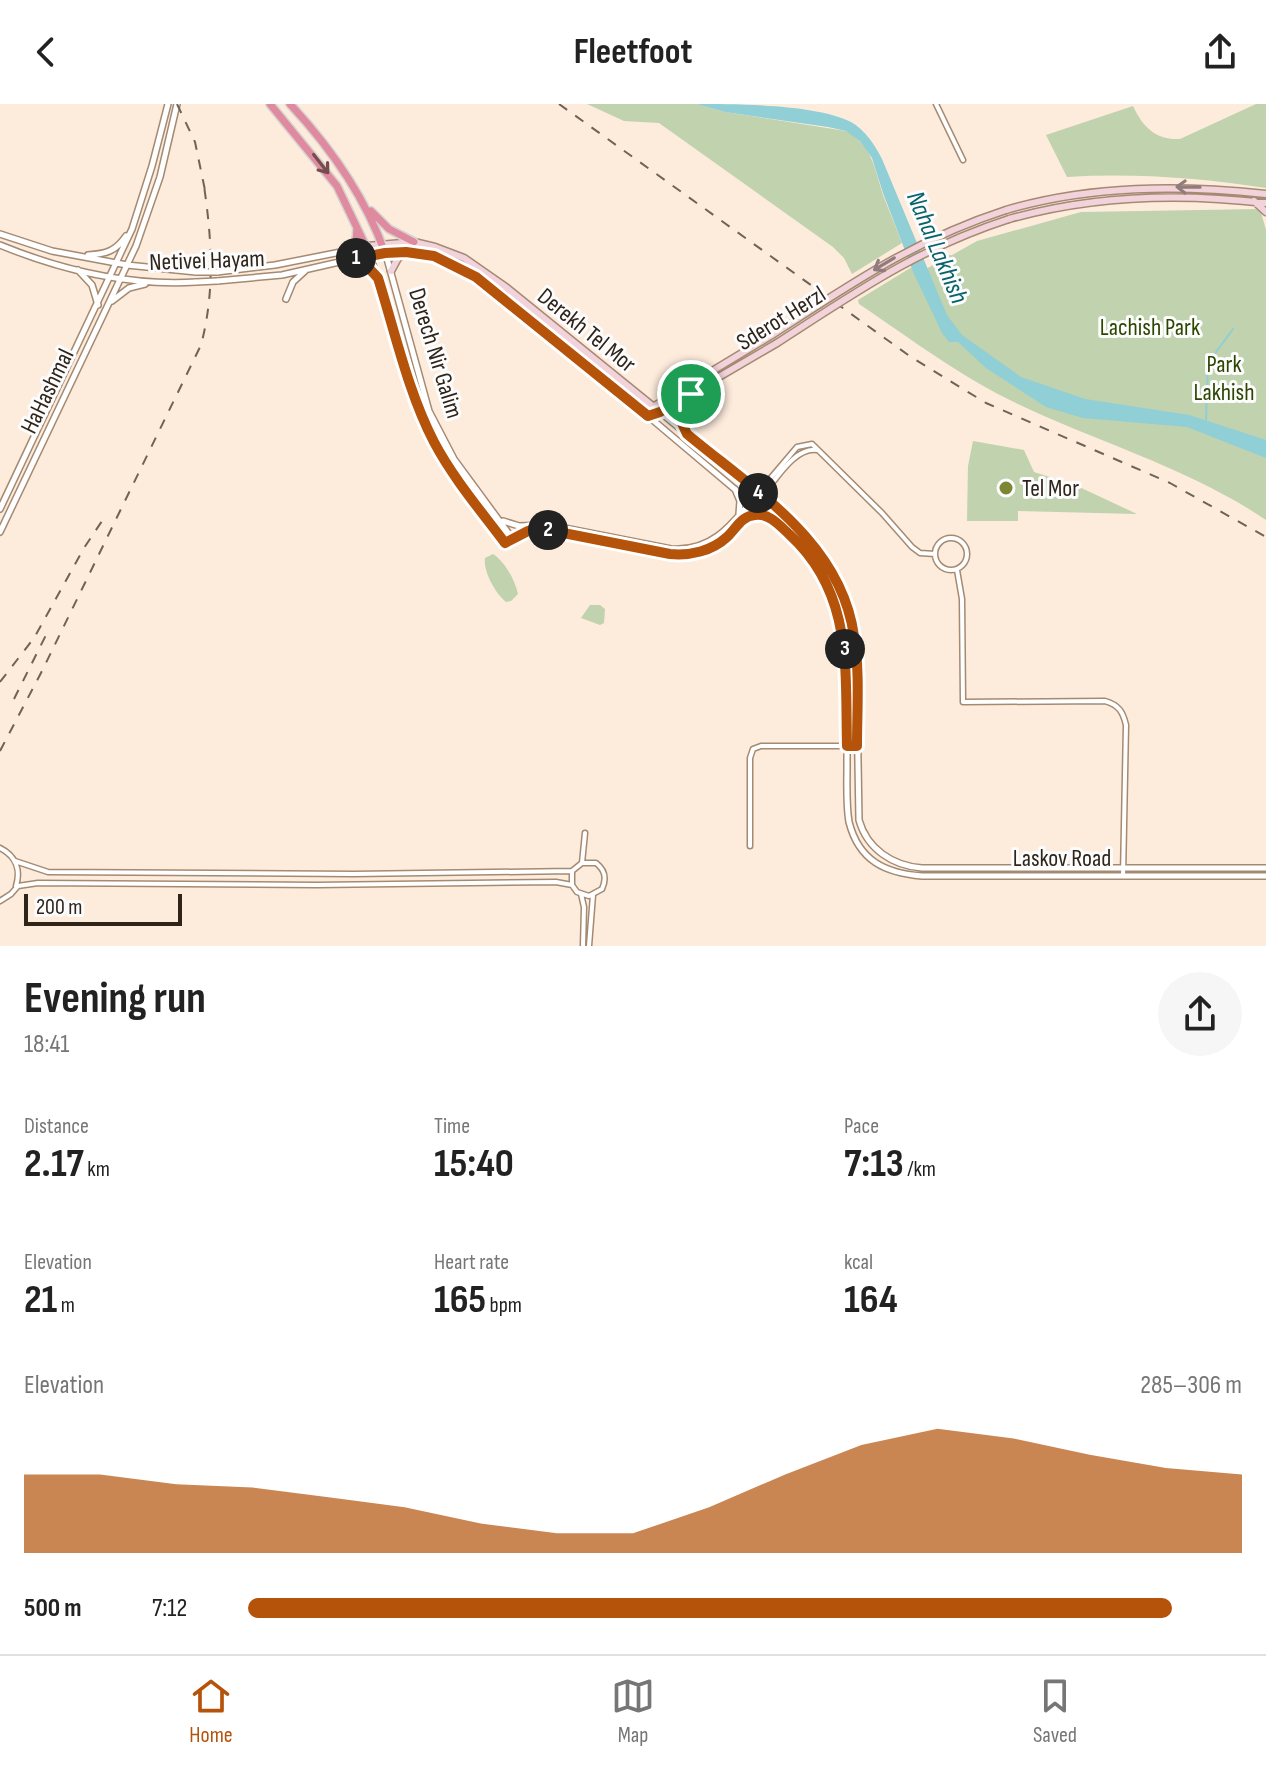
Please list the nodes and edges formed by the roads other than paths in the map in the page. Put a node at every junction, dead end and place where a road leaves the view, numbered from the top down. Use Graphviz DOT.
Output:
graph roads {
  1 [pos="168,104"];
  2 [pos="177,104"];
  3 [pos="270,104"];
  4 [pos="290,104"];
  5 [pos="936,104"];
  6 [pos="963,160"];
  7 [pos="1266,194"];
  8 [pos="1254,201"];
  9 [pos="1266,203"];
  10 [pos="366,205"];
  11 [pos="1266,212"];
  12 [pos="354,218"];
  13 [pos="132,229"];
  14 [pos="0,234"];
  15 [pos="414,242"];
  16 [pos="382,244"];
  17 [pos="0,245"];
  18 [pos="367,246"];
  19 [pos="348,251"];
  20 [pos="406,252"];
  21 [pos="385,253"];
  22 [pos="72,255"];
  23 [pos="370,255"];
  24 [pos="344,261"];
  25 [pos="117,263"];
  26 [pos="127,265"];
  27 [pos="77,270"];
  28 [pos="306,270"];
  29 [pos="391,271"];
  30 [pos="111,276"];
  31 [pos="121,278"];
  32 [pos="378,278"];
  33 [pos="150,282"];
  34 [pos="286,299"];
  35 [pos="108,304"];
  36 [pos="98,305"];
  37 [pos="691,394"];
  38 [pos="652,406"];
  39 [pos="660,412"];
  40 [pos="648,416"];
  41 [pos="687,434"];
  42 [pos="746,483"];
  43 [pos="770,483"];
  44 [pos="732,485"];
  45 [pos="760,494"];
  46 [pos="753,502"];
  47 [pos="774,506"];
  48 [pos="0,509"];
  49 [pos="740,518"];
  50 [pos="771,518"];
  51 [pos="498,519"];
  52 [pos="526,525"];
  53 [pos="0,532"];
  54 [pos="510,536"];
  55 [pos="935,554"];
  56 [pos="957,570"];
  57 [pos="847,746"];
  58 [pos="857,746"];
  59 [pos="585,833"];
  60 [pos="871,845"];
  61 [pos="750,846"];
  62 [pos="0,848"];
  63 [pos="864,853"];
  64 [pos="15,861"];
  65 [pos="582,863"];
  66 [pos="1266,868"];
  67 [pos="572,871"];
  68 [pos="1123,872"];
  69 [pos="1266,876"];
  70 [pos="572,885"];
  71 [pos="11,894"];
  72 [pos="581,894"];
  73 [pos="593,895"];
  74 [pos="0,901"];
  75 [pos="583,946"];
  76 [pos="589,946"];
  1 -- 13 [label="street, HaHashmal"];
  2 -- 26 [label="street, HaHashmal"];
  3 -- 12 [label="highway, one-way"];
  4 -- 10 [label="highway"];
  5 -- 6 [label="street"];
  7 -- 38 [label="main road, Sderot Herzl, one-way, bridge"];
  8 -- 9 [label="main road, Sderot Herzl"];
  8 -- 11 [label="main road"];
  8 -- 37 [label="main road, Sderot Herzl, bridge"];
  10 -- 15 [label="highway"];
  10 -- 16 [label="highway"];
  12 -- 18 [label="highway"];
  12 -- 19 [label="highway"];
  13 -- 22 [label="street"];
  13 -- 25 [label="street, HaHashmal"];
  14 -- 22 [label="street, Netivei Hayam"];
  15 -- 16 [label="main road, Derekh Tel Mor"];
  15 -- 38 [label="main road, Derekh Tel Mor"];
  16 -- 18 [label="main road, Derekh Tel Mor"];
  16 -- 21 [label="highway"];
  17 -- 27 [label="street, Netivei Hayam"];
  18 -- 19 [label="street, Netivei Hayam"];
  18 -- 23 [label="highway"];
  19 -- 26 [label="street, Netivei Hayam, bridge"];
  20 -- 21 [label="main road, Derekh Tel Mor"];
  20 -- 29 [label="main road"];
  20 -- 40 [label="main road, Derekh Tel Mor"];
  21 -- 23 [label="main road, Derekh Tel Mor"];
  21 -- 29 [label="street, Derech Nir Galim"];
  22 -- 25 [label="street, Netivei Hayam"];
  23 -- 24 [label="street, Netivei Hayam"];
  23 -- 32 [label="street, Derech Nir Galim"];
  24 -- 28 [label="street, Netivei Hayam"];
  24 -- 32 [label="street"];
  25 -- 26 [label="street, Netivei Hayam"];
  25 -- 30 [label="street, HaHashmal"];
  26 -- 31 [label="street, HaHashmal"];
  27 -- 30 [label="street, Netivei Hayam"];
  27 -- 36 [label="street"];
  28 -- 33 [label="street, Netivei Hayam, bridge"];
  28 -- 34 [label="street"];
  29 -- 51 [label="street, Derech Nir Galim"];
  30 -- 31 [label="street, Netivei Hayam"];
  30 -- 36 [label="street, HaHashmal"];
  31 -- 33 [label="street, Netivei Hayam"];
  31 -- 35 [label="street, HaHashmal"];
  32 -- 54 [label="street, Derech Nir Galim"];
  33 -- 35 [label="street"];
  35 -- 53 [label="street, HaHashmal"];
  36 -- 48 [label="street, HaHashmal"];
  37 -- 39 [label="main road, Sderot Herzl"];
  37 -- 41 [label="main road"];
  38 -- 39 [label="main road, Derekh Tel Mor"];
  38 -- 40 [label="main road"];
  39 -- 40 [label="main road, Sderot Herzl"];
  39 -- 41 [label="street, Derekh Tel Mor"];
  40 -- 44 [label="street, Derekh Tel Mor"];
  41 -- 42 [label="street, Derekh Tel Mor"];
  42 -- 43 [label="street"];
  42 -- 45 [label="street, Derekh Tel Mor"];
  43 -- 45 [label="street"];
  43 -- 47 [label="street"];
  43 -- 55 [label="street"];
  44 -- 46 [label="street, Derekh Tel Mor"];
  44 -- 49 [label="street"];
  45 -- 46 [label="street"];
  45 -- 47 [label="street, Derekh Tel Mor"];
  46 -- 49 [label="street"];
  46 -- 50 [label="street, Derekh Tel Mor"];
  47 -- 58 [label="street, Derekh Tel Mor"];
  49 -- 50 [label="street"];
  49 -- 52 [label="street"];
  49 -- 54 [label="street"];
  50 -- 57 [label="street, Derekh Tel Mor"];
  51 -- 52 [label="street"];
  51 -- 54 [label="street, Derech Nir Galim"];
  52 -- 54 [label="street"];
  55 -- 56 [label="street"];
  55 -- 56 [label="street"];
  56 -- 68 [label="street"];
  57 -- 58 [label="street"];
  57 -- 61 [label="street"];
  57 -- 63 [label="street, Derekh Tel Mor"];
  58 -- 60 [label="street, Derekh Tel Mor"];
  59 -- 65 [label="street"];
  60 -- 68 [label="street, Laskov Road"];
  62 -- 64 [label="street"];
  63 -- 68 [label="street, Laskov Road"];
  64 -- 67 [label="street"];
  64 -- 71 [label="street"];
  65 -- 67 [label="street"];
  65 -- 73 [label="street"];
  66 -- 68 [label="street, Laskov Road"];
  67 -- 70 [label="street"];
  68 -- 69 [label="street, Laskov Road"];
  70 -- 71 [label="street"];
  70 -- 72 [label="street"];
  71 -- 74 [label="street"];
  72 -- 73 [label="street"];
  72 -- 75 [label="street"];
  73 -- 76 [label="street"];
}
